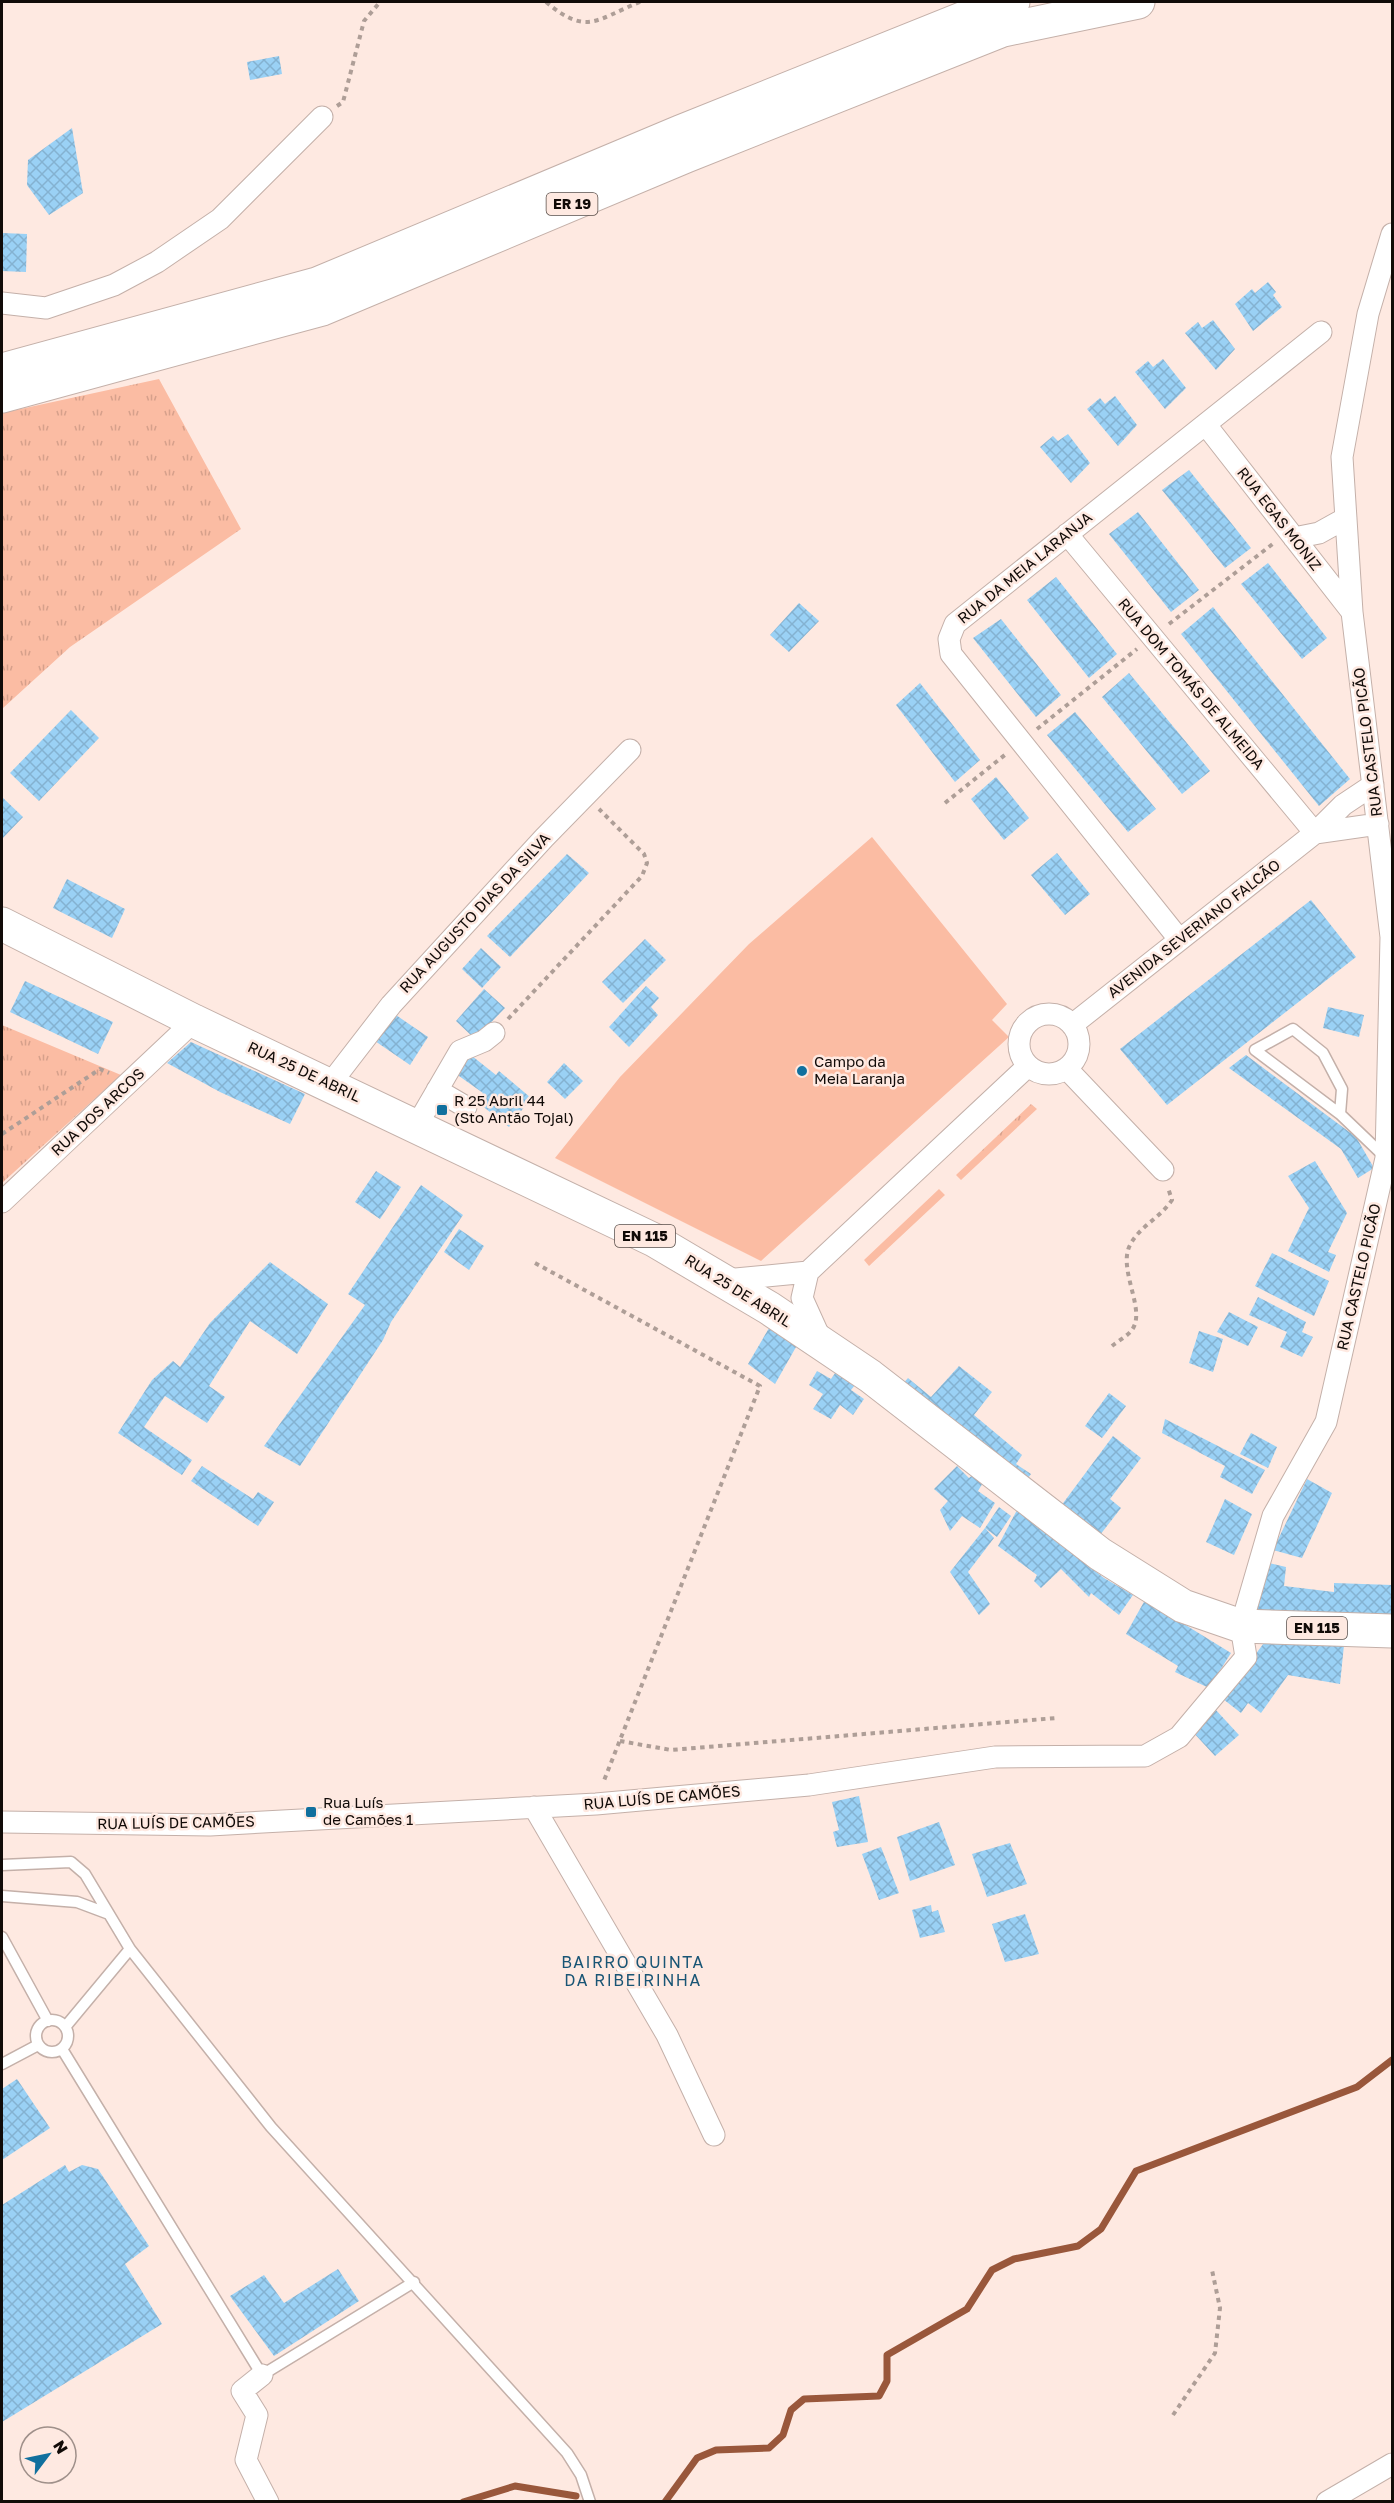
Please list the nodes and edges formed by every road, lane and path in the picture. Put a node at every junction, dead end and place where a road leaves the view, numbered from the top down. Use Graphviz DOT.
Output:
graph roads {
  1 [pos="380,2"];
  2 [pos="546,2"];
  3 [pos="640,2"];
  4 [pos="1013,2"];
  5 [pos="1138,2"];
  6 [pos="322,117"];
  7 [pos="1392,234"];
  8 [pos="2,303"];
  9 [pos="1321,332"];
  10 [pos="2,370"];
  11 [pos="2,396"];
  12 [pos="1206,425"];
  13 [pos="1346,518"];
  14 [pos="1067,534"];
  15 [pos="1292,535"];
  16 [pos="1353,612"];
  17 [pos="1153,637"];
  18 [pos="1022,742"];
  19 [pos="630,750"];
  20 [pos="1373,785"];
  21 [pos="585,796"];
  22 [pos="945,803"];
  23 [pos="1378,824"];
  24 [pos="1315,833"];
  25 [pos="2,924"];
  26 [pos="1179,939"];
  27 [pos="194,1021"];
  28 [pos="1072,1025"];
  29 [pos="494,1033"];
  30 [pos="1028,1066"];
  31 [pos="1067,1069"];
  32 [pos="129,1084"];
  33 [pos="330,1084"];
  34 [pos="437,1089"];
  35 [pos="466,1107"];
  36 [pos="1341,1114"];
  37 [pos="417,1125"];
  38 [pos="2,1134"];
  39 [pos="1386,1158"];
  40 [pos="1163,1170"];
  41 [pos="2,1202"];
  42 [pos="535,1263"];
  43 [pos="801,1273"];
  44 [pos="722,1280"];
  45 [pos="802,1298"];
  46 [pos="769,1308"];
  47 [pos="823,1345"];
  48 [pos="1112,1346"];
  49 [pos="1241,1626"];
  50 [pos="1392,1631"];
  51 [pos="1056,1718"];
  52 [pos="620,1741"];
  53 [pos="596,1804"];
  54 [pos="534,1807"];
  55 [pos="2,1822"];
  56 [pos="2,1865"];
  57 [pos="2,1896"];
  58 [pos="109,1914"];
  59 [pos="2,1937"];
  60 [pos="130,1949"];
  61 [pos="48,2021"];
  62 [pos="66,2026"];
  63 [pos="38,2045"];
  64 [pos="62,2049"];
  65 [pos="2,2064"];
  66 [pos="714,2135"];
  67 [pos="1212,2270"];
  68 [pos="414,2282"];
  69 [pos="262,2375"];
  70 [pos="1173,2415"];
  71 [pos="1392,2464"];
  72 [pos="268,2502"];
  73 [pos="590,2502"];
  74 [pos="1327,2502"];
  1 -- 6 [label="path"];
  2 -- 3 [label="path"];
  4 -- 10 [label="main road, ER 19"];
  5 -- 11 [label="main road, ER 19"];
  6 -- 8 [label="street"];
  7 -- 13 [label="street, RUA CASTELO PICÃO"];
  9 -- 12 [label="street, RUA DA MEIA LARANJA"];
  12 -- 14 [label="street, RUA DA MEIA LARANJA"];
  12 -- 15 [label="street, RUA EGAS MONIZ"];
  13 -- 15 [label="street"];
  13 -- 16 [label="street, RUA CASTELO PICÃO"];
  14 -- 17 [label="street, RUA DOM TOMÁS DE ALMEIDA"];
  14 -- 18 [label="street, RUA DA MEIA LARANJA"];
  15 -- 16 [label="street, RUA EGAS MONIZ"];
  15 -- 17 [label="path"];
  16 -- 20 [label="street, RUA CASTELO PICÃO"];
  17 -- 18 [label="path"];
  17 -- 24 [label="street, RUA DOM TOMÁS DE ALMEIDA"];
  18 -- 22 [label="path"];
  18 -- 26 [label="street, RUA DA MEIA LARANJA"];
  19 -- 21 [label="street, RUA AUGUSTO DIAS DA SILVA"];
  20 -- 23 [label="street, RUA CASTELO PICÃO"];
  20 -- 24 [label="street, AVENIDA SEVERIANO FALCÃO"];
  21 -- 29 [label="path"];
  21 -- 33 [label="street, RUA AUGUSTO DIAS DA SILVA"];
  23 -- 24 [label="street"];
  23 -- 39 [label="street, RUA CASTELO PICÃO"];
  24 -- 26 [label="street, AVENIDA SEVERIANO FALCÃO"];
  25 -- 27 [label="main road, RUA 25 DE ABRIL / EN 115"];
  26 -- 28 [label="street, AVENIDA SEVERIANO FALCÃO"];
  27 -- 32 [label="street, RUA DOS ARCOS"];
  27 -- 33 [label="main road, RUA 25 DE ABRIL / EN 115"];
  28 -- 30 [label="street"];
  28 -- 31 [label="street"];
  29 -- 34 [label="street"];
  30 -- 31 [label="street"];
  30 -- 43 [label="street"];
  31 -- 40 [label="street"];
  32 -- 38 [label="path"];
  32 -- 41 [label="street, RUA DOS ARCOS"];
  33 -- 37 [label="main road, RUA 25 DE ABRIL / EN 115"];
  34 -- 35 [label="street"];
  34 -- 37 [label="street"];
  36 -- 36 [label="lane"];
  36 -- 39 [label="lane"];
  37 -- 44 [label="main road, RUA 25 DE ABRIL / EN 115"];
  39 -- 49 [label="street, RUA CASTELO PICÃO"];
  40 -- 48 [label="path"];
  42 -- 52 [label="path"];
  43 -- 44 [label="street"];
  43 -- 45 [label="street"];
  43 -- 46 [label="street"];
  44 -- 46 [label="main road, RUA 25 DE ABRIL / EN 115"];
  45 -- 46 [label="street"];
  45 -- 47 [label="street"];
  46 -- 47 [label="main road, RUA 25 DE ABRIL / EN 115"];
  47 -- 49 [label="main road, RUA 25 DE ABRIL / EN 115"];
  49 -- 50 [label="main road, EN 115"];
  49 -- 53 [label="street, RUA LUÍS DE CAMÕES"];
  51 -- 52 [label="path"];
  52 -- 53 [label="path"];
  53 -- 54 [label="street, RUA LUÍS DE CAMÕES"];
  54 -- 55 [label="street, RUA LUÍS DE CAMÕES"];
  54 -- 66 [label="street"];
  56 -- 58 [label="lane"];
  57 -- 58 [label="lane"];
  58 -- 60 [label="lane"];
  59 -- 61 [label="lane"];
  60 -- 62 [label="lane"];
  60 -- 68 [label="lane"];
  61 -- 62 [label="lane"];
  61 -- 63 [label="lane"];
  62 -- 64 [label="lane"];
  63 -- 64 [label="lane"];
  63 -- 65 [label="lane"];
  64 -- 69 [label="lane"];
  67 -- 70 [label="path"];
  68 -- 69 [label="lane"];
  68 -- 73 [label="lane"];
  69 -- 72 [label="street"];
  71 -- 74 [label="street"];
}
